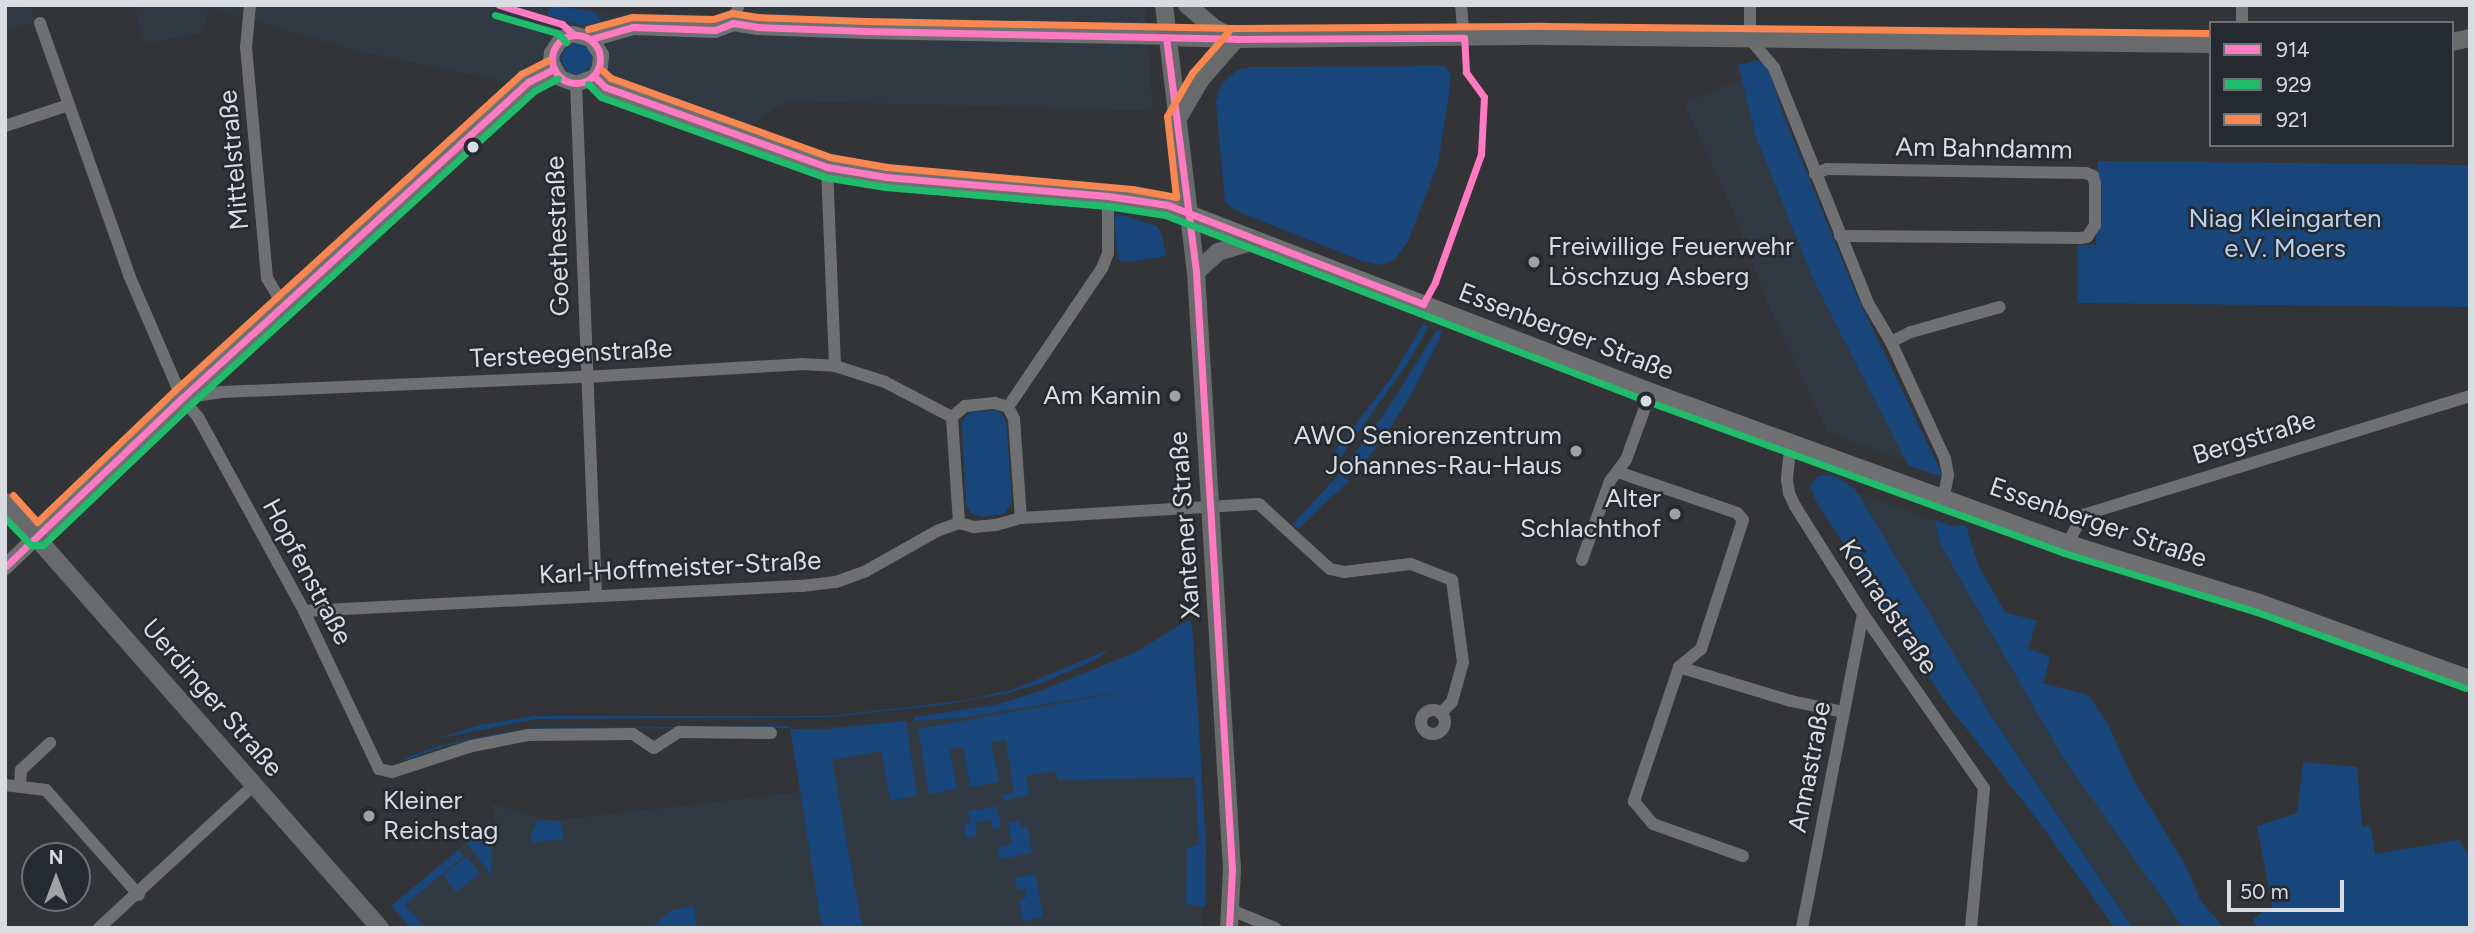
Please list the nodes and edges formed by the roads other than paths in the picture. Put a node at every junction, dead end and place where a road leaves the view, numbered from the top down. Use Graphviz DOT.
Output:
graph roads {
  1 [pos="250,5"];
  2 [pos="739,5"];
  3 [pos="1164,5"];
  4 [pos="1187,5"];
  5 [pos="1461,5"];
  6 [pos="1750,5"];
  7 [pos="40,23"];
  8 [pos="733,23"];
  9 [pos="1166,37"];
  10 [pos="1464,38"];
  11 [pos="591,39"];
  12 [pos="1236,40"];
  13 [pos="1750,40"];
  14 [pos="2209,44"];
  15 [pos="553,69"];
  16 [pos="594,77"];
  17 [pos="576,84"];
  18 [pos="69,105"];
  19 [pos="1177,120"];
  20 [pos="5,126"];
  21 [pos="827,167"];
  22 [pos="1815,174"];
  23 [pos="1108,196"];
  24 [pos="1189,213"];
  25 [pos="1840,236"];
  26 [pos="1255,241"];
  27 [pos="1196,272"];
  28 [pos="284,306"];
  29 [pos="2000,307"];
  30 [pos="1891,342"];
  31 [pos="835,366"];
  32 [pos="585,377"];
  33 [pos="1651,391"];
  34 [pos="2470,396"];
  35 [pos="182,398"];
  36 [pos="1008,407"];
  37 [pos="951,417"];
  38 [pos="1791,440"];
  39 [pos="1618,472"];
  40 [pos="1944,496"];
  41 [pos="5,502"];
  42 [pos="1212,506"];
  43 [pos="1021,518"];
  44 [pos="959,523"];
  45 [pos="37,537"];
  46 [pos="2068,544"];
  47 [pos="1582,560"];
  48 [pos="5,566"];
  49 [pos="596,596"];
  50 [pos="304,611"];
  51 [pos="1863,614"];
  52 [pos="1679,667"];
  53 [pos="2470,678"];
  54 [pos="1843,712"];
  55 [pos="1441,713"];
  56 [pos="771,733"];
  57 [pos="50,743"];
  58 [pos="5,785"];
  59 [pos="253,786"];
  60 [pos="20,787"];
  61 [pos="1743,856"];
  62 [pos="139,895"];
  63 [pos="1230,919"];
  64 [pos="99,928"];
  65 [pos="380,928"];
  66 [pos="1275,928"];
  67 [pos="1802,928"];
  68 [pos="1970,928"];
  1 -- 28 [label="street, Mittelstraße"];
  2 -- 8 [label="street"];
  3 -- 9 [label="main road, Xantener Straße"];
  4 -- 12 [label="main road"];
  5 -- 10 [label="street"];
  6 -- 13 [label="street"];
  7 -- 18 [label="street, Hopfenstraße"];
  8 -- 9 [label="street"];
  8 -- 11 [label="street"];
  9 -- 12 [label="main road"];
  9 -- 19 [label="main road, Xantener Straße"];
  10 -- 12 [label="main road"];
  10 -- 13 [label="main road"];
  11 -- 15 [label="street"];
  11 -- 16 [label="street"];
  12 -- 19 [label="main road"];
  13 -- 14 [label="main road"];
  13 -- 22 [label="street"];
  15 -- 17 [label="street"];
  15 -- 28 [label="street"];
  16 -- 17 [label="street"];
  16 -- 21 [label="street, Essenberger Straße"];
  17 -- 32 [label="street, Goethestraße"];
  18 -- 20 [label="street"];
  18 -- 35 [label="street, Hopfenstraße"];
  19 -- 24 [label="main road, Xantener Straße"];
  21 -- 23 [label="street, Essenberger Straße"];
  21 -- 31 [label="street"];
  22 -- 25 [label="street"];
  22 -- 25 [label="street, Am Bahndamm"];
  23 -- 24 [label="street, Essenberger Straße"];
  23 -- 36 [label="street"];
  24 -- 26 [label="street, Essenberger Straße"];
  24 -- 27 [label="main road, Xantener Straße"];
  25 -- 30 [label="street"];
  26 -- 27 [label="main road"];
  26 -- 33 [label="street, Essenberger Straße"];
  27 -- 42 [label="main road, Xantener Straße"];
  28 -- 35 [label="street"];
  29 -- 30 [label="street"];
  30 -- 40 [label="street"];
  31 -- 32 [label="street, Tersteegenstraße"];
  31 -- 37 [label="street, Tersteegenstraße"];
  32 -- 35 [label="street, Tersteegenstraße"];
  32 -- 49 [label="street, Goethestraße"];
  33 -- 38 [label="street, Essenberger Straße"];
  33 -- 39 [label="street"];
  34 -- 46 [label="street, Bergstraße"];
  35 -- 45 [label="street"];
  35 -- 50 [label="street, Hopfenstraße"];
  36 -- 37 [label="street"];
  36 -- 43 [label="street"];
  37 -- 44 [label="street"];
  38 -- 40 [label="street, Essenberger Straße"];
  38 -- 51 [label="street, Konradstraße"];
  39 -- 47 [label="street"];
  39 -- 52 [label="street"];
  40 -- 46 [label="street, Essenberger Straße"];
  41 -- 45 [label="main road, Uerdinger Straße"];
  42 -- 43 [label="street, Karl-Hoffmeister-Straße"];
  42 -- 55 [label="street, Karl-Hoffmeister-Straße"];
  42 -- 63 [label="main road, Xantener Straße"];
  43 -- 44 [label="street, Karl-Hoffmeister-Straße"];
  44 -- 49 [label="street, Karl-Hoffmeister-Straße"];
  45 -- 48 [label="street"];
  45 -- 59 [label="main road, Uerdinger Straße"];
  46 -- 53 [label="street, Essenberger Straße"];
  49 -- 50 [label="street, Karl-Hoffmeister-Straße"];
  50 -- 56 [label="street, Hopfenstraße"];
  51 -- 54 [label="street, Annastraße"];
  51 -- 68 [label="street, Konradstraße"];
  52 -- 54 [label="street"];
  52 -- 61 [label="street"];
  54 -- 67 [label="street, Annastraße"];
  57 -- 60 [label="street"];
  58 -- 60 [label="street"];
  59 -- 62 [label="street"];
  59 -- 65 [label="main road, Uerdinger Straße"];
  60 -- 62 [label="street"];
  62 -- 64 [label="street"];
  63 -- 66 [label="street"];
}
